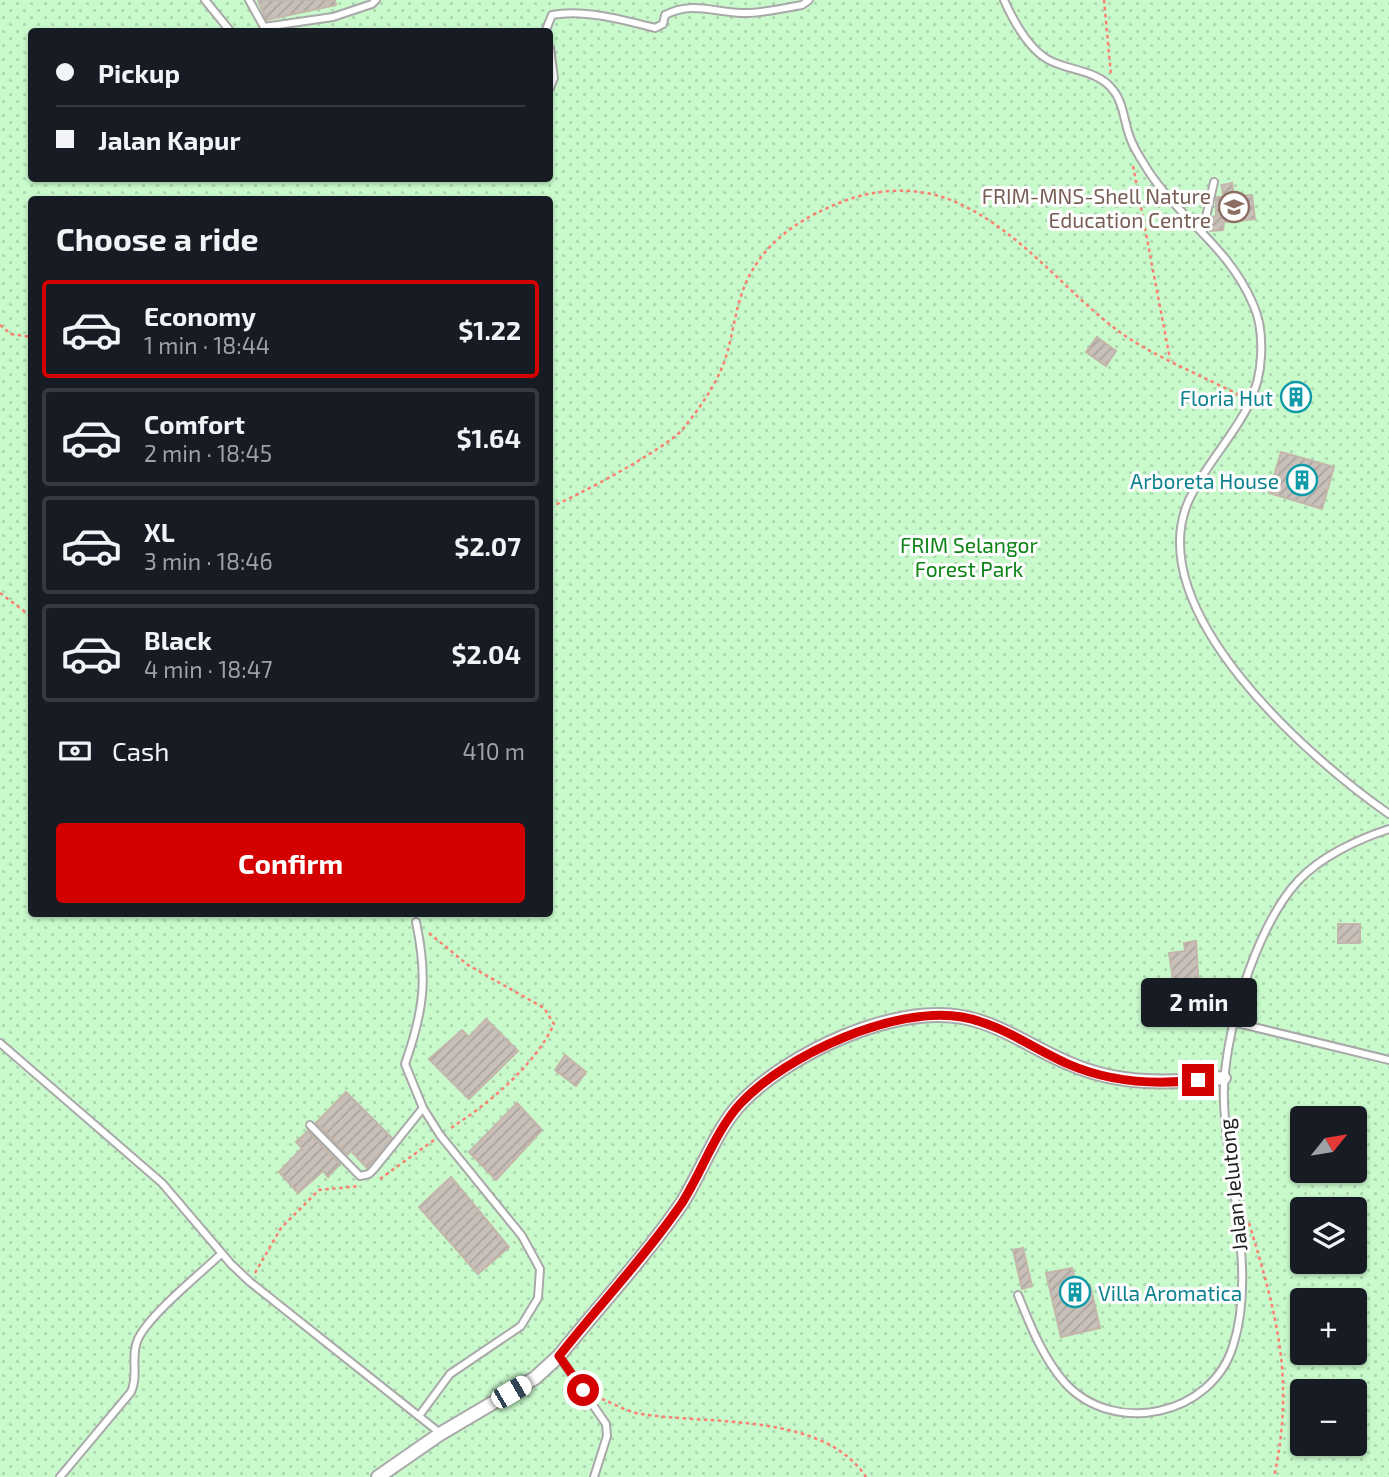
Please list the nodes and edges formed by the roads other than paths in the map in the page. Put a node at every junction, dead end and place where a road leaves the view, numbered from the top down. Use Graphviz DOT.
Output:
graph roads {
  1 [pos="205,0"];
  2 [pos="249,0"];
  3 [pos="376,0"];
  4 [pos="809,0"];
  5 [pos="1004,0"];
  6 [pos="228,28"];
  7 [pos="546,28"];
  8 [pos="1214,182"];
  9 [pos="1203,230"];
  10 [pos="1389,814"];
  11 [pos="1389,829"];
  12 [pos="416,922"];
  13 [pos="1233,1022"];
  14 [pos="0,1043"];
  15 [pos="1389,1060"];
  16 [pos="1224,1078"];
  17 [pos="422,1108"];
  18 [pos="310,1125"];
  19 [pos="221,1254"];
  20 [pos="1018,1294"];
  21 [pos="559,1356"];
  22 [pos="419,1416"];
  23 [pos="440,1434"];
  24 [pos="60,1477"];
  25 [pos="378,1477"];
  26 [pos="594,1477"];
  1 -- 6 [label="lane"];
  2 -- 3 [label="lane"];
  4 -- 7 [label="lane"];
  5 -- 9 [label="lane"];
  8 -- 9 [label="lane"];
  9 -- 10 [label="lane"];
  11 -- 13 [label="lane, Jalan Jelutong"];
  12 -- 17 [label="lane"];
  13 -- 15 [label="lane"];
  13 -- 16 [label="lane, Jalan Jelutong"];
  14 -- 19 [label="lane"];
  16 -- 20 [label="lane, Jalan Jelutong"];
  16 -- 21 [label="street"];
  17 -- 18 [label="lane"];
  17 -- 22 [label="lane"];
  19 -- 22 [label="lane"];
  19 -- 24 [label="lane"];
  21 -- 23 [label="street"];
  21 -- 26 [label="lane"];
  22 -- 23 [label="lane"];
  23 -- 25 [label="street"];
}
